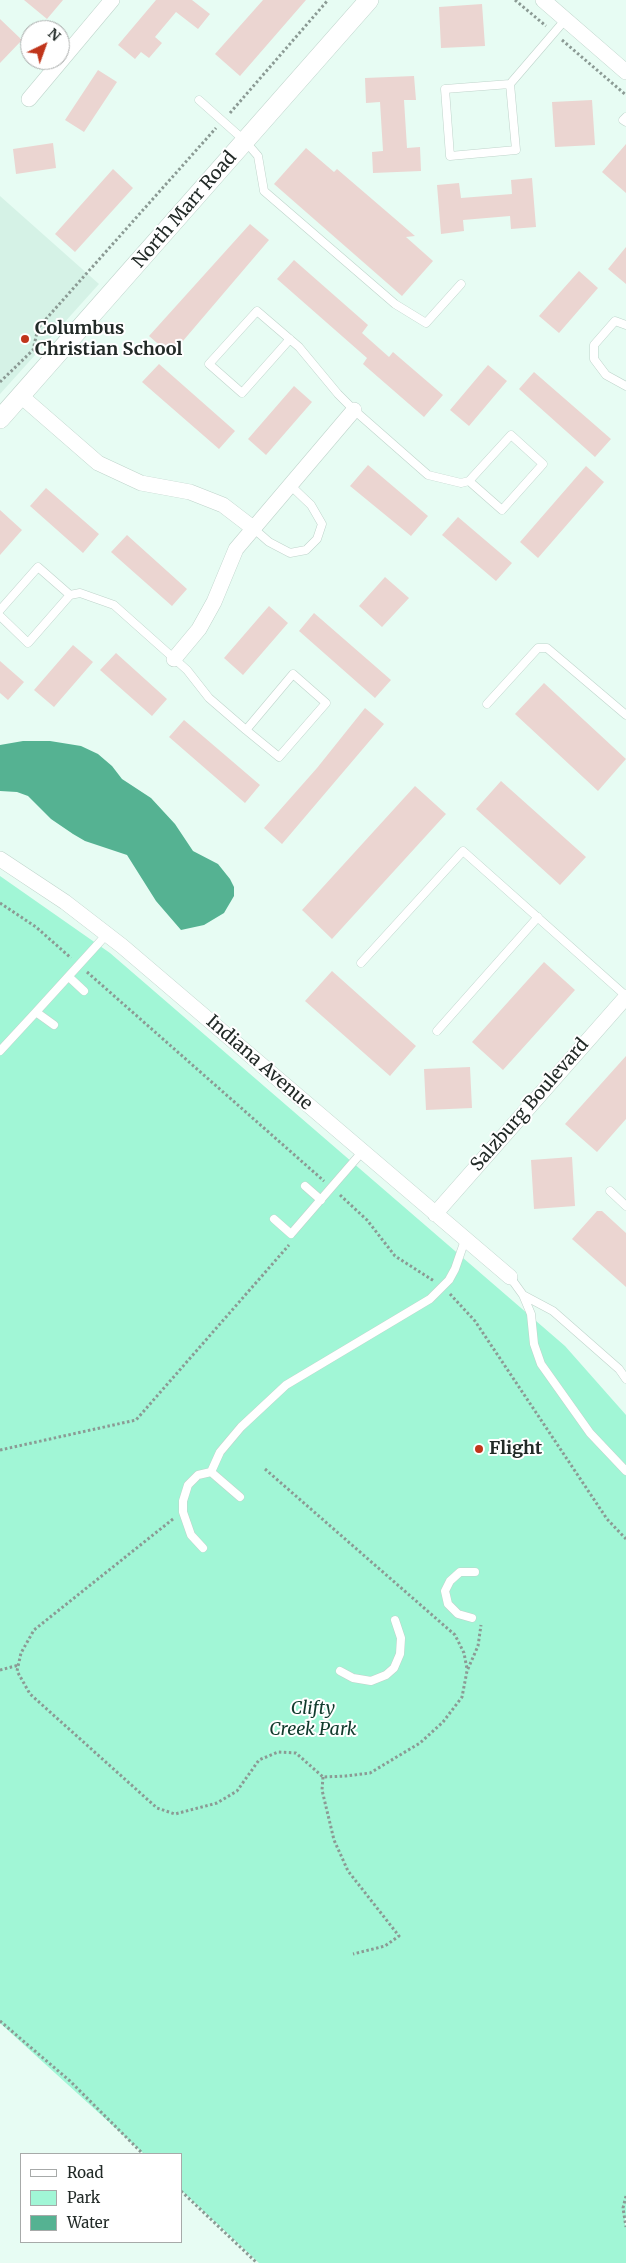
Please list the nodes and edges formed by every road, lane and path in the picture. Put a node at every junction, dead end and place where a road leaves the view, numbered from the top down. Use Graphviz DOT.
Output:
graph roads {
  1 [pos="112,0"];
  2 [pos="328,0"];
  3 [pos="369,0"];
  4 [pos="515,0"];
  5 [pos="543,0"];
  6 [pos="565,20"];
  7 [pos="554,33"];
  8 [pos="626,72"];
  9 [pos="510,84"];
  10 [pos="626,95"];
  11 [pos="29,99"];
  12 [pos="199,100"];
  13 [pos="626,117"];
  14 [pos="223,121"];
  15 [pos="626,122"];
  16 [pos="245,141"];
  17 [pos="461,284"];
  18 [pos="626,325"];
  19 [pos="290,339"];
  20 [pos="0,382"];
  21 [pos="626,386"];
  22 [pos="20,396"];
  23 [pos="354,410"];
  24 [pos="0,419"];
  25 [pos="469,481"];
  26 [pos="290,485"];
  27 [pos="253,528"];
  28 [pos="70,595"];
  29 [pos="0,610"];
  30 [pos="0,616"];
  31 [pos="174,659"];
  32 [pos="487,704"];
  33 [pos="626,715"];
  34 [pos="246,730"];
  35 [pos="0,859"];
  36 [pos="538,917"];
  37 [pos="107,934"];
  38 [pos="360,963"];
  39 [pos="69,977"];
  40 [pos="84,991"];
  41 [pos="626,996"];
  42 [pos="36,1012"];
  43 [pos="54,1025"];
  44 [pos="437,1031"];
  45 [pos="0,1052"];
  46 [pos="362,1152"];
  47 [pos="305,1186"];
  48 [pos="610,1191"];
  49 [pos="321,1200"];
  50 [pos="626,1206"];
  51 [pos="435,1214"];
  52 [pos="274,1220"];
  53 [pos="291,1234"];
  54 [pos="465,1240"];
  55 [pos="510,1278"];
  56 [pos="523,1295"];
  57 [pos="626,1379"];
  58 [pos="0,1450"];
  59 [pos="264,1469"];
  60 [pos="626,1471"];
  61 [pos="211,1472"];
  62 [pos="240,1497"];
  63 [pos="183,1512"];
  64 [pos="203,1548"];
  65 [pos="476,1572"];
  66 [pos="472,1618"];
  67 [pos="481,1619"];
  68 [pos="395,1620"];
  69 [pos="19,1665"];
  70 [pos="0,1670"];
  71 [pos="340,1671"];
  72 [pos="467,1671"];
  73 [pos="323,1777"];
  74 [pos="353,1954"];
  75 [pos="0,2021"];
  76 [pos="142,2153"];
  77 [pos="182,2191"];
  78 [pos="626,2196"];
  79 [pos="626,2226"];
  80 [pos="258,2263"];
  1 -- 11 [label="street"];
  2 -- 14 [label="path"];
  3 -- 16 [label="street, North Marr Road"];
  4 -- 7 [label="path"];
  5 -- 6 [label="street"];
  6 -- 7 [label="lane"];
  6 -- 8 [label="street"];
  7 -- 9 [label="lane"];
  7 -- 10 [label="path"];
  9 -- 9 [label="lane"];
  12 -- 14 [label="lane"];
  13 -- 15 [label="lane"];
  14 -- 16 [label="lane"];
  14 -- 20 [label="path"];
  16 -- 17 [label="lane"];
  16 -- 22 [label="street, North Marr Road"];
  18 -- 21 [label="lane"];
  19 -- 19 [label="lane"];
  19 -- 23 [label="lane"];
  22 -- 24 [label="street, North Marr Road"];
  22 -- 27 [label="street"];
  23 -- 25 [label="lane"];
  23 -- 26 [label="street"];
  25 -- 25 [label="lane"];
  26 -- 27 [label="street"];
  26 -- 27 [label="lane"];
  27 -- 31 [label="street"];
  28 -- 29 [label="lane"];
  28 -- 30 [label="lane"];
  28 -- 31 [label="lane"];
  31 -- 34 [label="lane"];
  32 -- 33 [label="lane"];
  34 -- 34 [label="lane"];
  35 -- 37 [label="street, Indiana Avenue"];
  36 -- 38 [label="lane, Salzburg Boulevard"];
  36 -- 41 [label="lane, Salzburg Boulevard"];
  36 -- 44 [label="lane"];
  37 -- 39 [label="lane"];
  37 -- 46 [label="street, Indiana Avenue"];
  39 -- 40 [label="lane"];
  39 -- 42 [label="lane"];
  41 -- 51 [label="street, Salzburg Boulevard"];
  42 -- 43 [label="lane"];
  42 -- 45 [label="lane"];
  46 -- 49 [label="lane"];
  46 -- 51 [label="street, Indiana Avenue"];
  47 -- 49 [label="lane"];
  48 -- 50 [label="lane"];
  49 -- 53 [label="lane"];
  51 -- 54 [label="street, Indiana Avenue"];
  52 -- 53 [label="lane"];
  53 -- 58 [label="path"];
  54 -- 55 [label="street, Indiana Avenue"];
  54 -- 61 [label="lane"];
  55 -- 56 [label="lane"];
  56 -- 57 [label="lane"];
  56 -- 60 [label="lane"];
  59 -- 72 [label="path"];
  61 -- 62 [label="lane"];
  61 -- 63 [label="lane"];
  63 -- 64 [label="lane"];
  63 -- 69 [label="path"];
  65 -- 66 [label="lane"];
  67 -- 72 [label="path"];
  68 -- 71 [label="lane"];
  69 -- 70 [label="path"];
  69 -- 73 [label="path"];
  72 -- 73 [label="path"];
  73 -- 74 [label="path"];
  75 -- 76 [label="path"];
  77 -- 80 [label="path"];
  78 -- 79 [label="path"];
}
